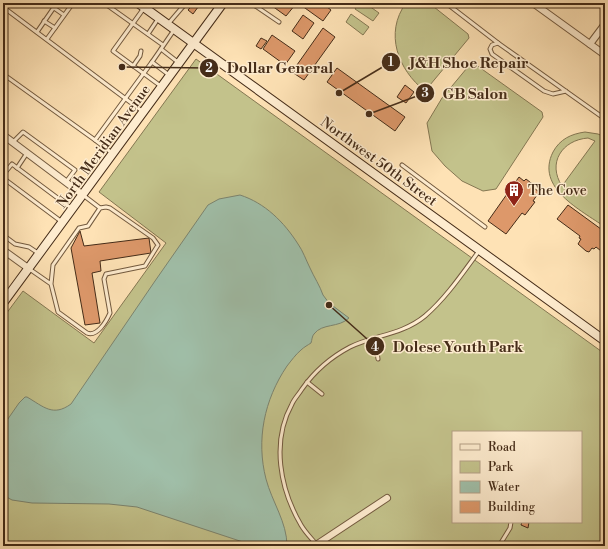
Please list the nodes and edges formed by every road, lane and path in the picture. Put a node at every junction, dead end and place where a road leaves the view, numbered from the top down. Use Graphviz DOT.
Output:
graph roads {
  1 [pos="57,3"];
  2 [pos="73,3"];
  3 [pos="104,3"];
  4 [pos="186,3"];
  5 [pos="210,3"];
  6 [pos="251,3"];
  7 [pos="446,3"];
  8 [pos="533,3"];
  9 [pos="145,6"];
  10 [pos="220,6"];
  11 [pos="3,7"];
  12 [pos="54,8"];
  13 [pos="64,15"];
  14 [pos="158,18"];
  15 [pos="44,21"];
  16 [pos="279,22"];
  17 [pos="133,23"];
  18 [pos="605,24"];
  19 [pos="171,27"];
  20 [pos="55,28"];
  21 [pos="36,32"];
  22 [pos="148,34"];
  23 [pos="47,39"];
  24 [pos="193,43"];
  25 [pos="498,43"];
  26 [pos="590,44"];
  27 [pos="163,45"];
  28 [pos="161,49"];
  29 [pos="142,52"];
  30 [pos="166,53"];
  31 [pos="605,55"];
  32 [pos="163,57"];
  33 [pos="152,62"];
  34 [pos="179,62"];
  35 [pos="133,66"];
  36 [pos="144,73"];
  37 [pos="3,74"];
  38 [pos="170,75"];
  39 [pos="162,87"];
  40 [pos="566,91"];
  41 [pos="126,99"];
  42 [pos="144,112"];
  43 [pos="605,119"];
  44 [pos="3,136"];
  45 [pos="95,140"];
  46 [pos="13,143"];
  47 [pos="27,153"];
  48 [pos="113,154"];
  49 [pos="402,165"];
  50 [pos="17,168"];
  51 [pos="3,176"];
  52 [pos="66,182"];
  53 [pos="83,195"];
  54 [pos="100,208"];
  55 [pos="72,210"];
  56 [pos="63,222"];
  57 [pos="485,228"];
  58 [pos="3,235"];
  59 [pos="3,250"];
  60 [pos="479,250"];
  61 [pos="39,254"];
  62 [pos="28,268"];
  63 [pos="50,284"];
  64 [pos="3,303"];
  65 [pos="375,338"];
  66 [pos="605,341"];
  67 [pos="378,359"];
  68 [pos="307,382"];
  69 [pos="322,394"];
  70 [pos="387,498"];
  71 [pos="511,523"];
  72 [pos="316,545"];
  73 [pos="499,546"];
  1 -- 12 [label="lane"];
  2 -- 13 [label="lane"];
  3 -- 17 [label="lane"];
  4 -- 19 [label="lane"];
  5 -- 10 [label="lane"];
  6 -- 16 [label="lane"];
  7 -- 25 [label="lane"];
  8 -- 26 [label="street"];
  9 -- 14 [label="main road, Northwest 50th Street"];
  9 -- 17 [label="lane"];
  10 -- 24 [label="main road, North Meridian Avenue"];
  11 -- 21 [label="lane"];
  12 -- 13 [label="lane"];
  12 -- 15 [label="lane"];
  13 -- 20 [label="lane"];
  14 -- 19 [label="main road, Northwest 50th Street"];
  14 -- 22 [label="lane"];
  15 -- 20 [label="lane"];
  15 -- 21 [label="lane"];
  17 -- 22 [label="lane"];
  17 -- 35 [label="lane"];
  18 -- 26 [label="street"];
  19 -- 24 [label="main road, Northwest 50th Street"];
  19 -- 27 [label="lane"];
  20 -- 23 [label="lane"];
  21 -- 23 [label="lane"];
  22 -- 27 [label="lane"];
  23 -- 41 [label="lane"];
  24 -- 34 [label="main road, North Meridian Avenue"];
  24 -- 60 [label="main road, Northwest 50th Street"];
  25 -- 40 [label="lane"];
  25 -- 40 [label="lane"];
  26 -- 31 [label="street"];
  27 -- 28 [label="lane"];
  28 -- 30 [label="lane"];
  28 -- 33 [label="lane"];
  29 -- 35 [label="lane"];
  30 -- 32 [label="lane"];
  30 -- 34 [label="lane"];
  33 -- 36 [label="lane"];
  33 -- 38 [label="lane"];
  34 -- 38 [label="main road, North Meridian Avenue"];
  35 -- 36 [label="lane"];
  36 -- 39 [label="lane"];
  36 -- 41 [label="lane"];
  37 -- 45 [label="lane"];
  38 -- 39 [label="main road, North Meridian Avenue"];
  39 -- 42 [label="main road, North Meridian Avenue"];
  40 -- 43 [label="lane"];
  41 -- 42 [label="lane"];
  41 -- 45 [label="lane"];
  42 -- 48 [label="main road, North Meridian Avenue"];
  44 -- 46 [label="street"];
  45 -- 48 [label="lane"];
  46 -- 47 [label="street"];
  46 -- 52 [label="lane"];
  47 -- 50 [label="lane"];
  47 -- 52 [label="street"];
  48 -- 53 [label="main road, North Meridian Avenue"];
  49 -- 57 [label="lane"];
  50 -- 51 [label="lane"];
  50 -- 55 [label="lane"];
  51 -- 56 [label="lane"];
  52 -- 53 [label="street"];
  53 -- 54 [label="lane"];
  53 -- 55 [label="main road, North Meridian Avenue"];
  54 -- 63 [label="lane"];
  54 -- 63 [label="lane"];
  55 -- 56 [label="main road, North Meridian Avenue"];
  56 -- 61 [label="main road, North Meridian Avenue"];
  58 -- 61 [label="lane"];
  59 -- 62 [label="street"];
  60 -- 65 [label="lane"];
  60 -- 66 [label="main road, Northwest 50th Street"];
  61 -- 62 [label="main road, North Meridian Avenue"];
  62 -- 63 [label="lane"];
  62 -- 64 [label="main road, North Meridian Avenue"];
  65 -- 67 [label="lane"];
  65 -- 68 [label="lane"];
  68 -- 69 [label="lane"];
  68 -- 72 [label="lane"];
  70 -- 72 [label="street"];
  71 -- 73 [label="lane"];
}
